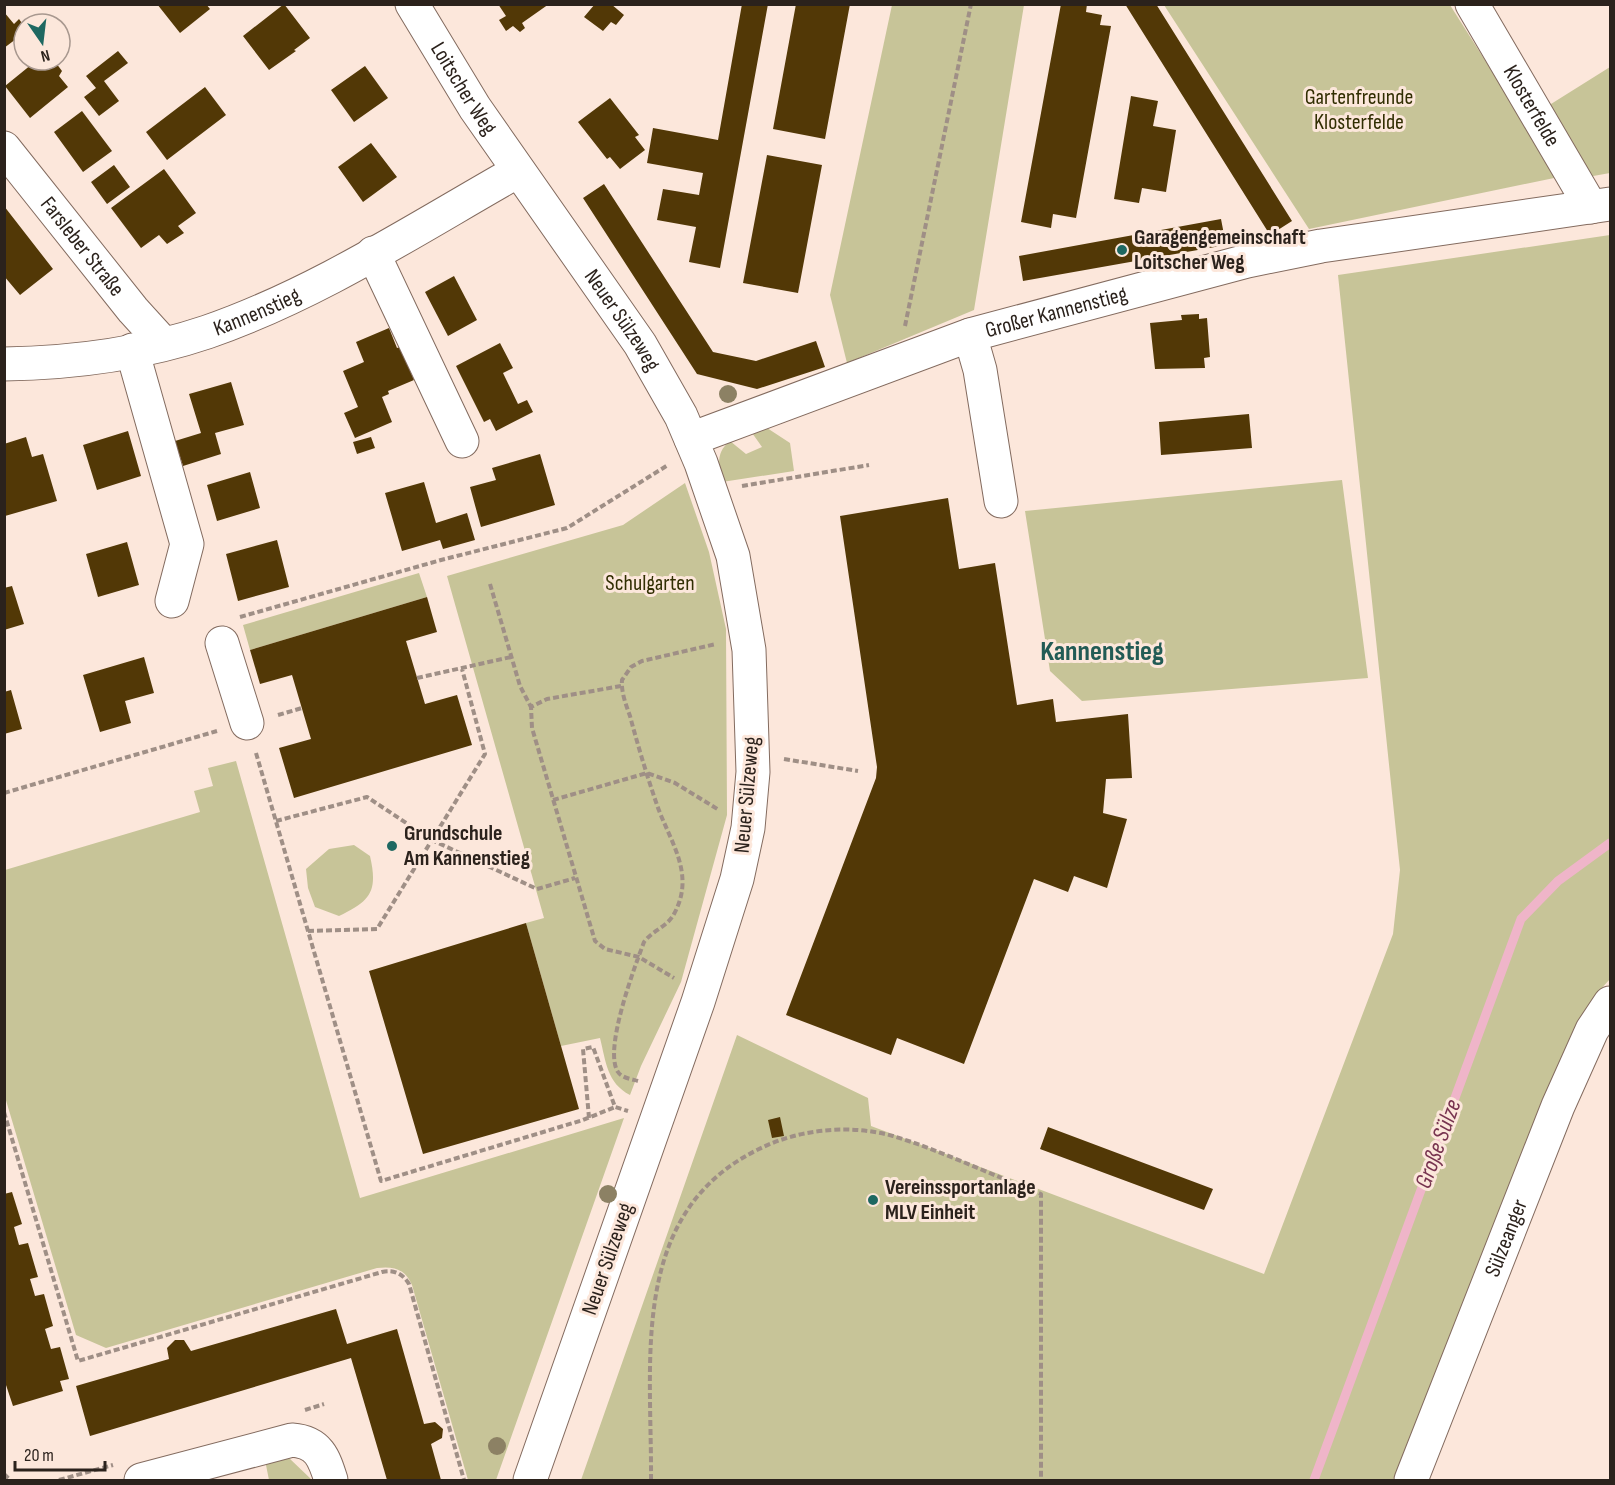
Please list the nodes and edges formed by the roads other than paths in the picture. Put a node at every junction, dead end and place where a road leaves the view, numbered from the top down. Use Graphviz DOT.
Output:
graph roads {
  1 [pos="1472,4"];
  2 [pos="416,6"];
  3 [pos="4,148"];
  4 [pos="518,171"];
  5 [pos="1601,206"];
  6 [pos="374,253"];
  7 [pos="970,335"];
  8 [pos="163,344"];
  9 [pos="132,350"];
  10 [pos="4,364"];
  11 [pos="691,439"];
  12 [pos="462,441"];
  13 [pos="1000,501"];
  14 [pos="172,601"];
  15 [pos="229,630"];
  16 [pos="231,721"];
  17 [pos="1611,1003"];
  18 [pos="141,1480"];
  19 [pos="331,1480"];
  20 [pos="530,1480"];
  21 [pos="1411,1480"];
  1 -- 5 [label="street, Klosterfelde"];
  2 -- 4 [label="street, Loitscher Weg"];
  3 -- 8 [label="street, Farsleber Straße"];
  4 -- 6 [label="street, Kannenstieg"];
  4 -- 11 [label="street, Neuer Sülzeweg"];
  5 -- 7 [label="street, Großer Kannenstieg"];
  6 -- 8 [label="street, Kannenstieg"];
  6 -- 12 [label="street"];
  7 -- 11 [label="street, Großer Kannenstieg"];
  7 -- 13 [label="street"];
  8 -- 9 [label="street, Kannenstieg"];
  9 -- 10 [label="street, Kannenstieg"];
  9 -- 14 [label="street"];
  11 -- 20 [label="street, Neuer Sülzeweg"];
  15 -- 16 [label="street"];
  17 -- 21 [label="street, Sülzeanger"];
  18 -- 19 [label="street"];
}
